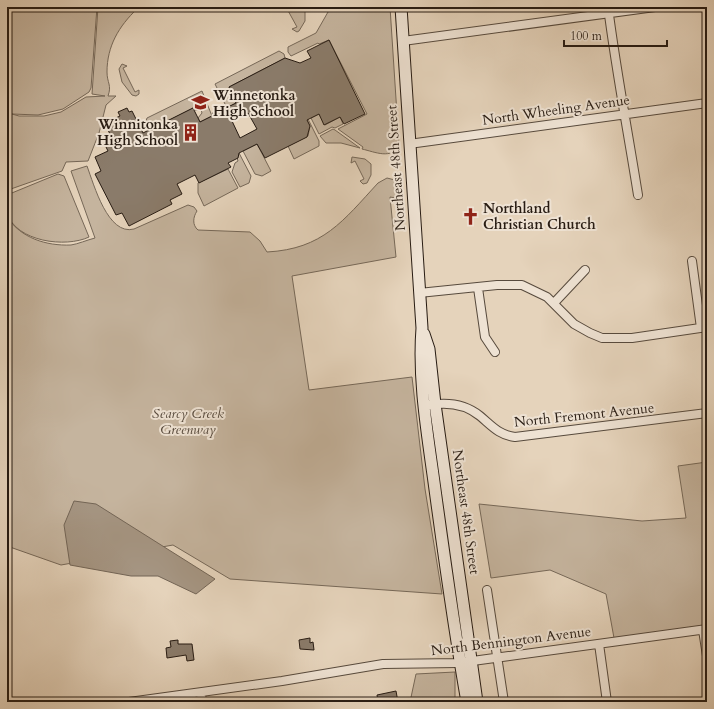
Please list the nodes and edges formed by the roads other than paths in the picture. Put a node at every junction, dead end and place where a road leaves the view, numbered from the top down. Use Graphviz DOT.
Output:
graph roads {
  1 [pos="401,7"];
  2 [pos="655,7"];
  3 [pos="609,10"];
  4 [pos="402,41"];
  5 [pos="707,103"];
  6 [pos="625,113"];
  7 [pos="409,144"];
  8 [pos="638,195"];
  9 [pos="692,261"];
  10 [pos="585,270"];
  11 [pos="478,288"];
  12 [pos="419,293"];
  13 [pos="554,303"];
  14 [pos="704,328"];
  15 [pos="495,352"];
  16 [pos="430,405"];
  17 [pos="707,413"];
  18 [pos="454,533"];
  19 [pos="441,536"];
  20 [pos="487,590"];
  21 [pos="705,629"];
  22 [pos="599,644"];
  23 [pos="707,656"];
  24 [pos="497,658"];
  25 [pos="472,661"];
  26 [pos="460,663"];
  27 [pos="201,693"];
  28 [pos="128,702"];
  29 [pos="202,702"];
  30 [pos="467,702"];
  31 [pos="477,702"];
  32 [pos="504,702"];
  33 [pos="607,702"];
  1 -- 4 [label="street, Northeast 48th Street"];
  2 -- 3 [label="street"];
  3 -- 4 [label="street"];
  3 -- 6 [label="street"];
  4 -- 7 [label="street, Northeast 48th Street"];
  5 -- 6 [label="street, North Wheeling Avenue"];
  6 -- 7 [label="street, North Wheeling Avenue"];
  6 -- 8 [label="street"];
  7 -- 12 [label="street, Northeast 48th Street"];
  9 -- 14 [label="street"];
  10 -- 13 [label="street"];
  11 -- 12 [label="street"];
  11 -- 13 [label="street"];
  11 -- 15 [label="street"];
  12 -- 16 [label="street, Northeast 48th Street"];
  13 -- 14 [label="street"];
  16 -- 17 [label="street, North Fremont Avenue"];
  16 -- 18 [label="street, Northeast 48th Street"];
  16 -- 19 [label="street, Northeast 48th Street"];
  18 -- 19 [label="street"];
  18 -- 25 [label="street, Northeast 48th Street"];
  19 -- 26 [label="street, Northeast 48th Street"];
  20 -- 24 [label="street, Northeast 48th Street"];
  21 -- 22 [label="street, North Bennington Avenue"];
  21 -- 23 [label="street"];
  22 -- 24 [label="street, North Bennington Avenue"];
  22 -- 33 [label="street"];
  24 -- 25 [label="street, North Bennington Avenue"];
  24 -- 32 [label="street, Northeast 48th Street"];
  25 -- 26 [label="street, North Bennington Avenue"];
  25 -- 31 [label="street, Northeast 48th Street"];
  26 -- 27 [label="street, North Bennington Avenue"];
  26 -- 30 [label="street, Northeast 48th Street"];
  27 -- 28 [label="street, North Bennington Avenue"];
  27 -- 29 [label="street"];
}
